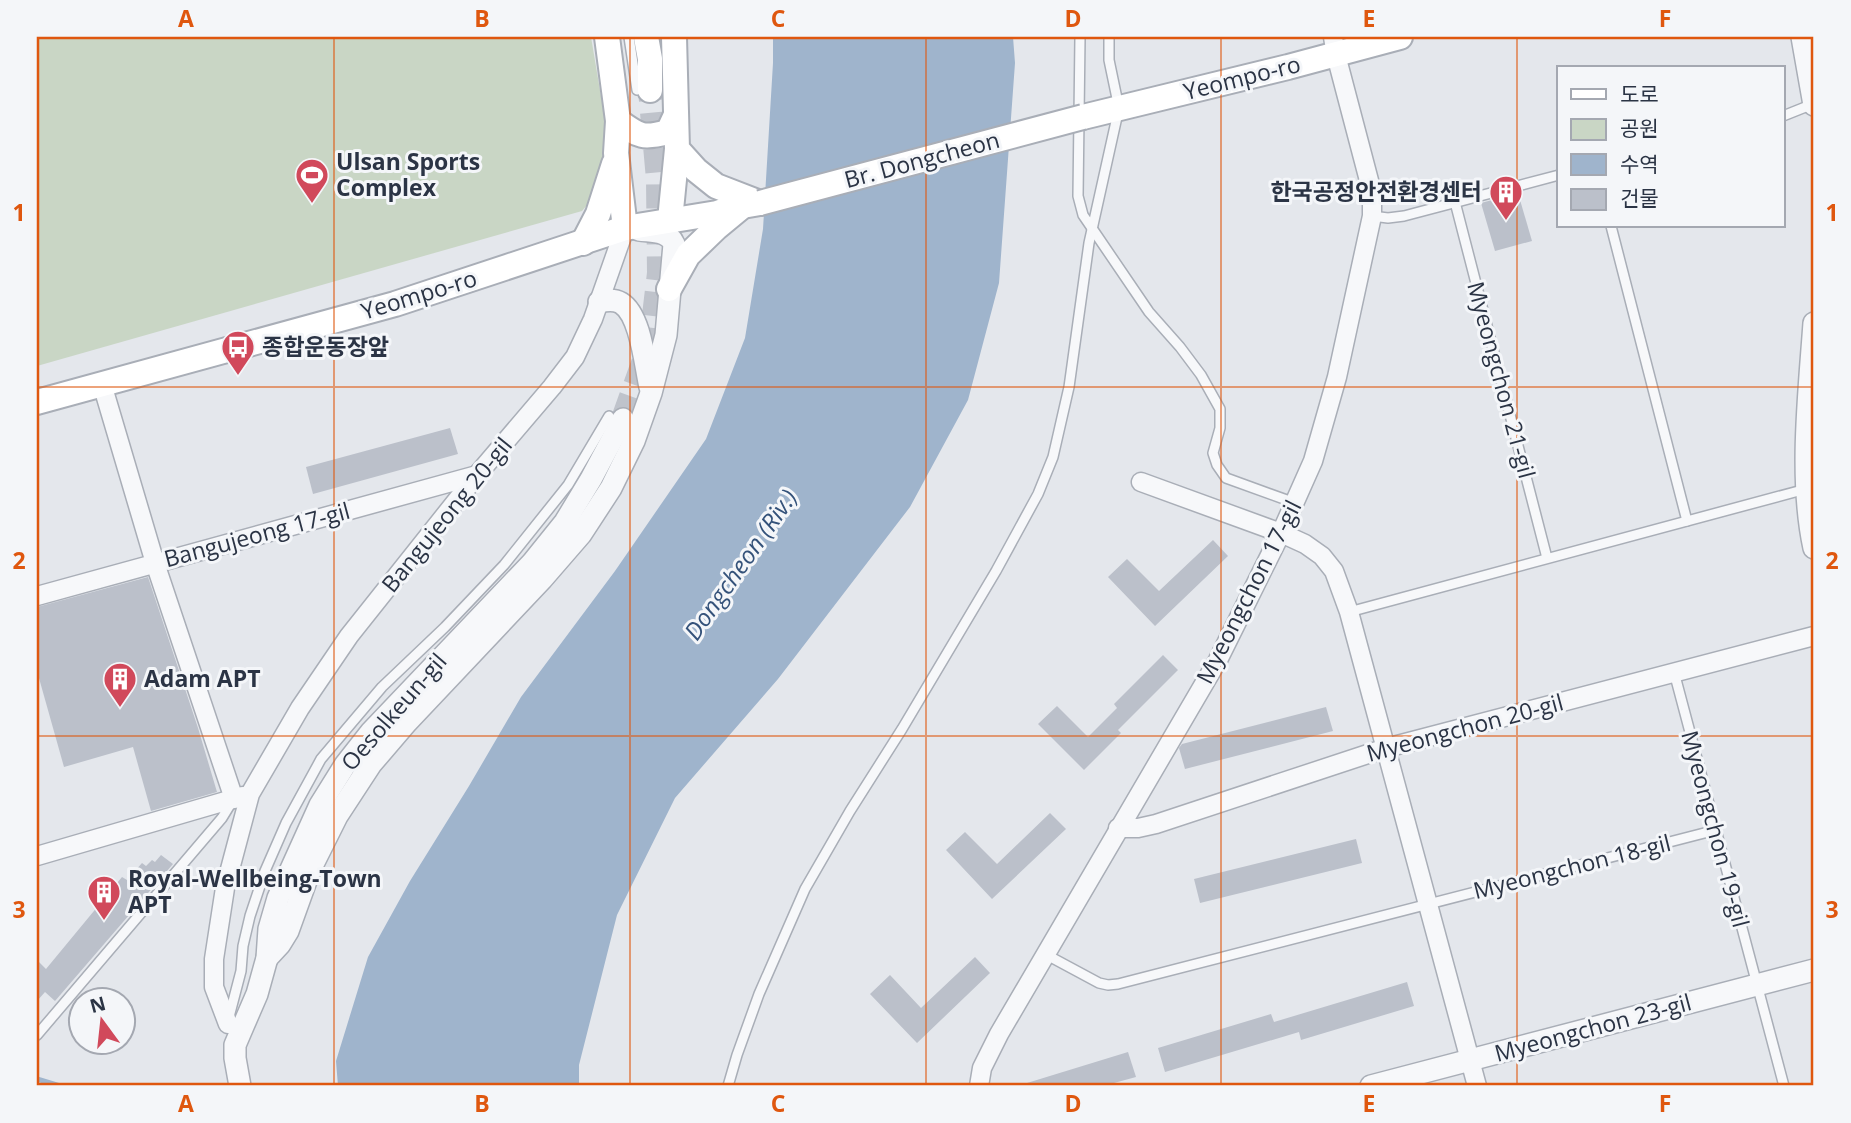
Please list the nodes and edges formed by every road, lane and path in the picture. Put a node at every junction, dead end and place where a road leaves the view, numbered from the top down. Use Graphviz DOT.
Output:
graph roads {
  1 [pos="607,37"];
  2 [pos="629,37"];
  3 [pos="646,37"];
  4 [pos="674,37"];
  5 [pos="1080,37"];
  6 [pos="1109,37"];
  7 [pos="1400,37"];
  8 [pos="1802,37"];
  9 [pos="1335,46"];
  10 [pos="643,90"];
  11 [pos="1814,104"];
  12 [pos="1119,108"];
  13 [pos="1784,116"];
  14 [pos="675,117"];
  15 [pos="1083,117"];
  16 [pos="618,121"];
  17 [pos="677,149"];
  18 [pos="616,153"];
  19 [pos="1557,176"];
  20 [pos="1455,202"];
  21 [pos="752,204"];
  22 [pos="1372,216"];
  23 [pos="670,220"];
  24 [pos="625,228"];
  25 [pos="1612,228"];
  26 [pos="1092,229"];
  27 [pos="583,243"];
  28 [pos="668,289"];
  29 [pos="599,302"];
  30 [pos="1814,323"];
  31 [pos="102,384"];
  32 [pos="651,393"];
  33 [pos="37,402"];
  34 [pos="616,418"];
  35 [pos="477,475"];
  36 [pos="1140,482"];
  37 [pos="1811,488"];
  38 [pos="1295,503"];
  39 [pos="1687,521"];
  40 [pos="1282,533"];
  41 [pos="1814,548"];
  42 [pos="1547,558"];
  43 [pos="155,563"];
  44 [pos="37,596"];
  45 [pos="1349,612"];
  46 [pos="1814,636"];
  47 [pos="1674,672"];
  48 [pos="1385,748"];
  49 [pos="242,797"];
  50 [pos="1118,828"];
  51 [pos="1716,830"];
  52 [pos="37,856"];
  53 [pos="1428,904"];
  54 [pos="1045,954"];
  55 [pos="267,958"];
  56 [pos="1814,970"];
  57 [pos="1757,985"];
  58 [pos="228,1024"];
  59 [pos="37,1035"];
  60 [pos="235,1051"];
  61 [pos="1470,1060"];
  62 [pos="240,1086"];
  63 [pos="728,1086"];
  64 [pos="979,1086"];
  65 [pos="1371,1086"];
  66 [pos="1477,1086"];
  67 [pos="1784,1086"];
  1 -- 16 [label="main road"];
  2 -- 10 [label="lane"];
  3 -- 10 [label="main road"];
  4 -- 14 [label="main road"];
  5 -- 26 [label="lane"];
  6 -- 12 [label="lane"];
  7 -- 9 [label="main road, Yeompo-ro"];
  8 -- 11 [label="street"];
  9 -- 12 [label="main road, Yeompo-ro"];
  9 -- 22 [label="street, Myeongchon 17-gil"];
  11 -- 13 [label="lane"];
  12 -- 15 [label="main road, Yeompo-ro"];
  12 -- 26 [label="lane"];
  14 -- 16 [label="main road"];
  14 -- 17 [label="main road"];
  15 -- 21 [label="main road, Br. Dongcheon, bridge"];
  16 -- 18 [label="main road"];
  17 -- 21 [label="main road"];
  17 -- 23 [label="main road"];
  18 -- 24 [label="main road"];
  18 -- 27 [label="main road"];
  19 -- 20 [label="lane"];
  20 -- 22 [label="lane"];
  20 -- 42 [label="lane, Myeongchon 21-gil"];
  21 -- 23 [label="main road, Yeompo-ro"];
  21 -- 28 [label="main road"];
  22 -- 38 [label="street, Myeongchon 17-gil"];
  23 -- 24 [label="main road, Yeompo-ro"];
  24 -- 27 [label="main road, Yeompo-ro"];
  24 -- 28 [label="street"];
  24 -- 29 [label="street, Bangujeong 20-gil"];
  25 -- 39 [label="lane"];
  26 -- 38 [label="lane"];
  26 -- 63 [label="lane"];
  27 -- 31 [label="main road, Yeompo-ro"];
  28 -- 32 [label="street"];
  29 -- 32 [label="street"];
  29 -- 35 [label="street, Bangujeong 20-gil"];
  30 -- 37 [label="street"];
  31 -- 33 [label="main road, Yeompo-ro"];
  31 -- 43 [label="street"];
  32 -- 55 [label="street"];
  34 -- 55 [label="street, Oesolkeun-gil"];
  34 -- 58 [label="lane"];
  35 -- 43 [label="street, Bangujeong 17-gil"];
  35 -- 49 [label="street, Bangujeong 20-gil"];
  36 -- 40 [label="street"];
  37 -- 39 [label="lane"];
  37 -- 41 [label="street"];
  38 -- 40 [label="street, Myeongchon 17-gil"];
  39 -- 42 [label="lane"];
  40 -- 45 [label="street"];
  40 -- 50 [label="street, Myeongchon 17-gil"];
  42 -- 45 [label="lane"];
  43 -- 44 [label="street, Bangujeong 17-gil"];
  43 -- 49 [label="street"];
  45 -- 48 [label="street"];
  46 -- 47 [label="street, Myeongchon 20-gil"];
  47 -- 48 [label="street, Myeongchon 20-gil"];
  47 -- 51 [label="lane, Myeongchon 19-gil"];
  48 -- 50 [label="street, Myeongchon 20-gil"];
  48 -- 53 [label="street"];
  49 -- 52 [label="street"];
  49 -- 58 [label="street, Bangujeong 20-gil"];
  49 -- 59 [label="lane"];
  50 -- 54 [label="street, Myeongchon 17-gil"];
  51 -- 53 [label="lane, Myeongchon 18-gil"];
  51 -- 57 [label="lane, Myeongchon 19-gil"];
  53 -- 54 [label="lane, Myeongchon 18-gil"];
  53 -- 61 [label="street"];
  54 -- 64 [label="street, Myeongchon 17-gil"];
  55 -- 60 [label="street, Oesolkeun-gil"];
  56 -- 57 [label="street, Myeongchon 23-gil"];
  57 -- 61 [label="street, Myeongchon 23-gil"];
  57 -- 67 [label="lane, Myeongchon 19-gil"];
  58 -- 60 [label="lane"];
  60 -- 62 [label="street"];
  61 -- 65 [label="street, Myeongchon 23-gil"];
  61 -- 66 [label="street"];
}
